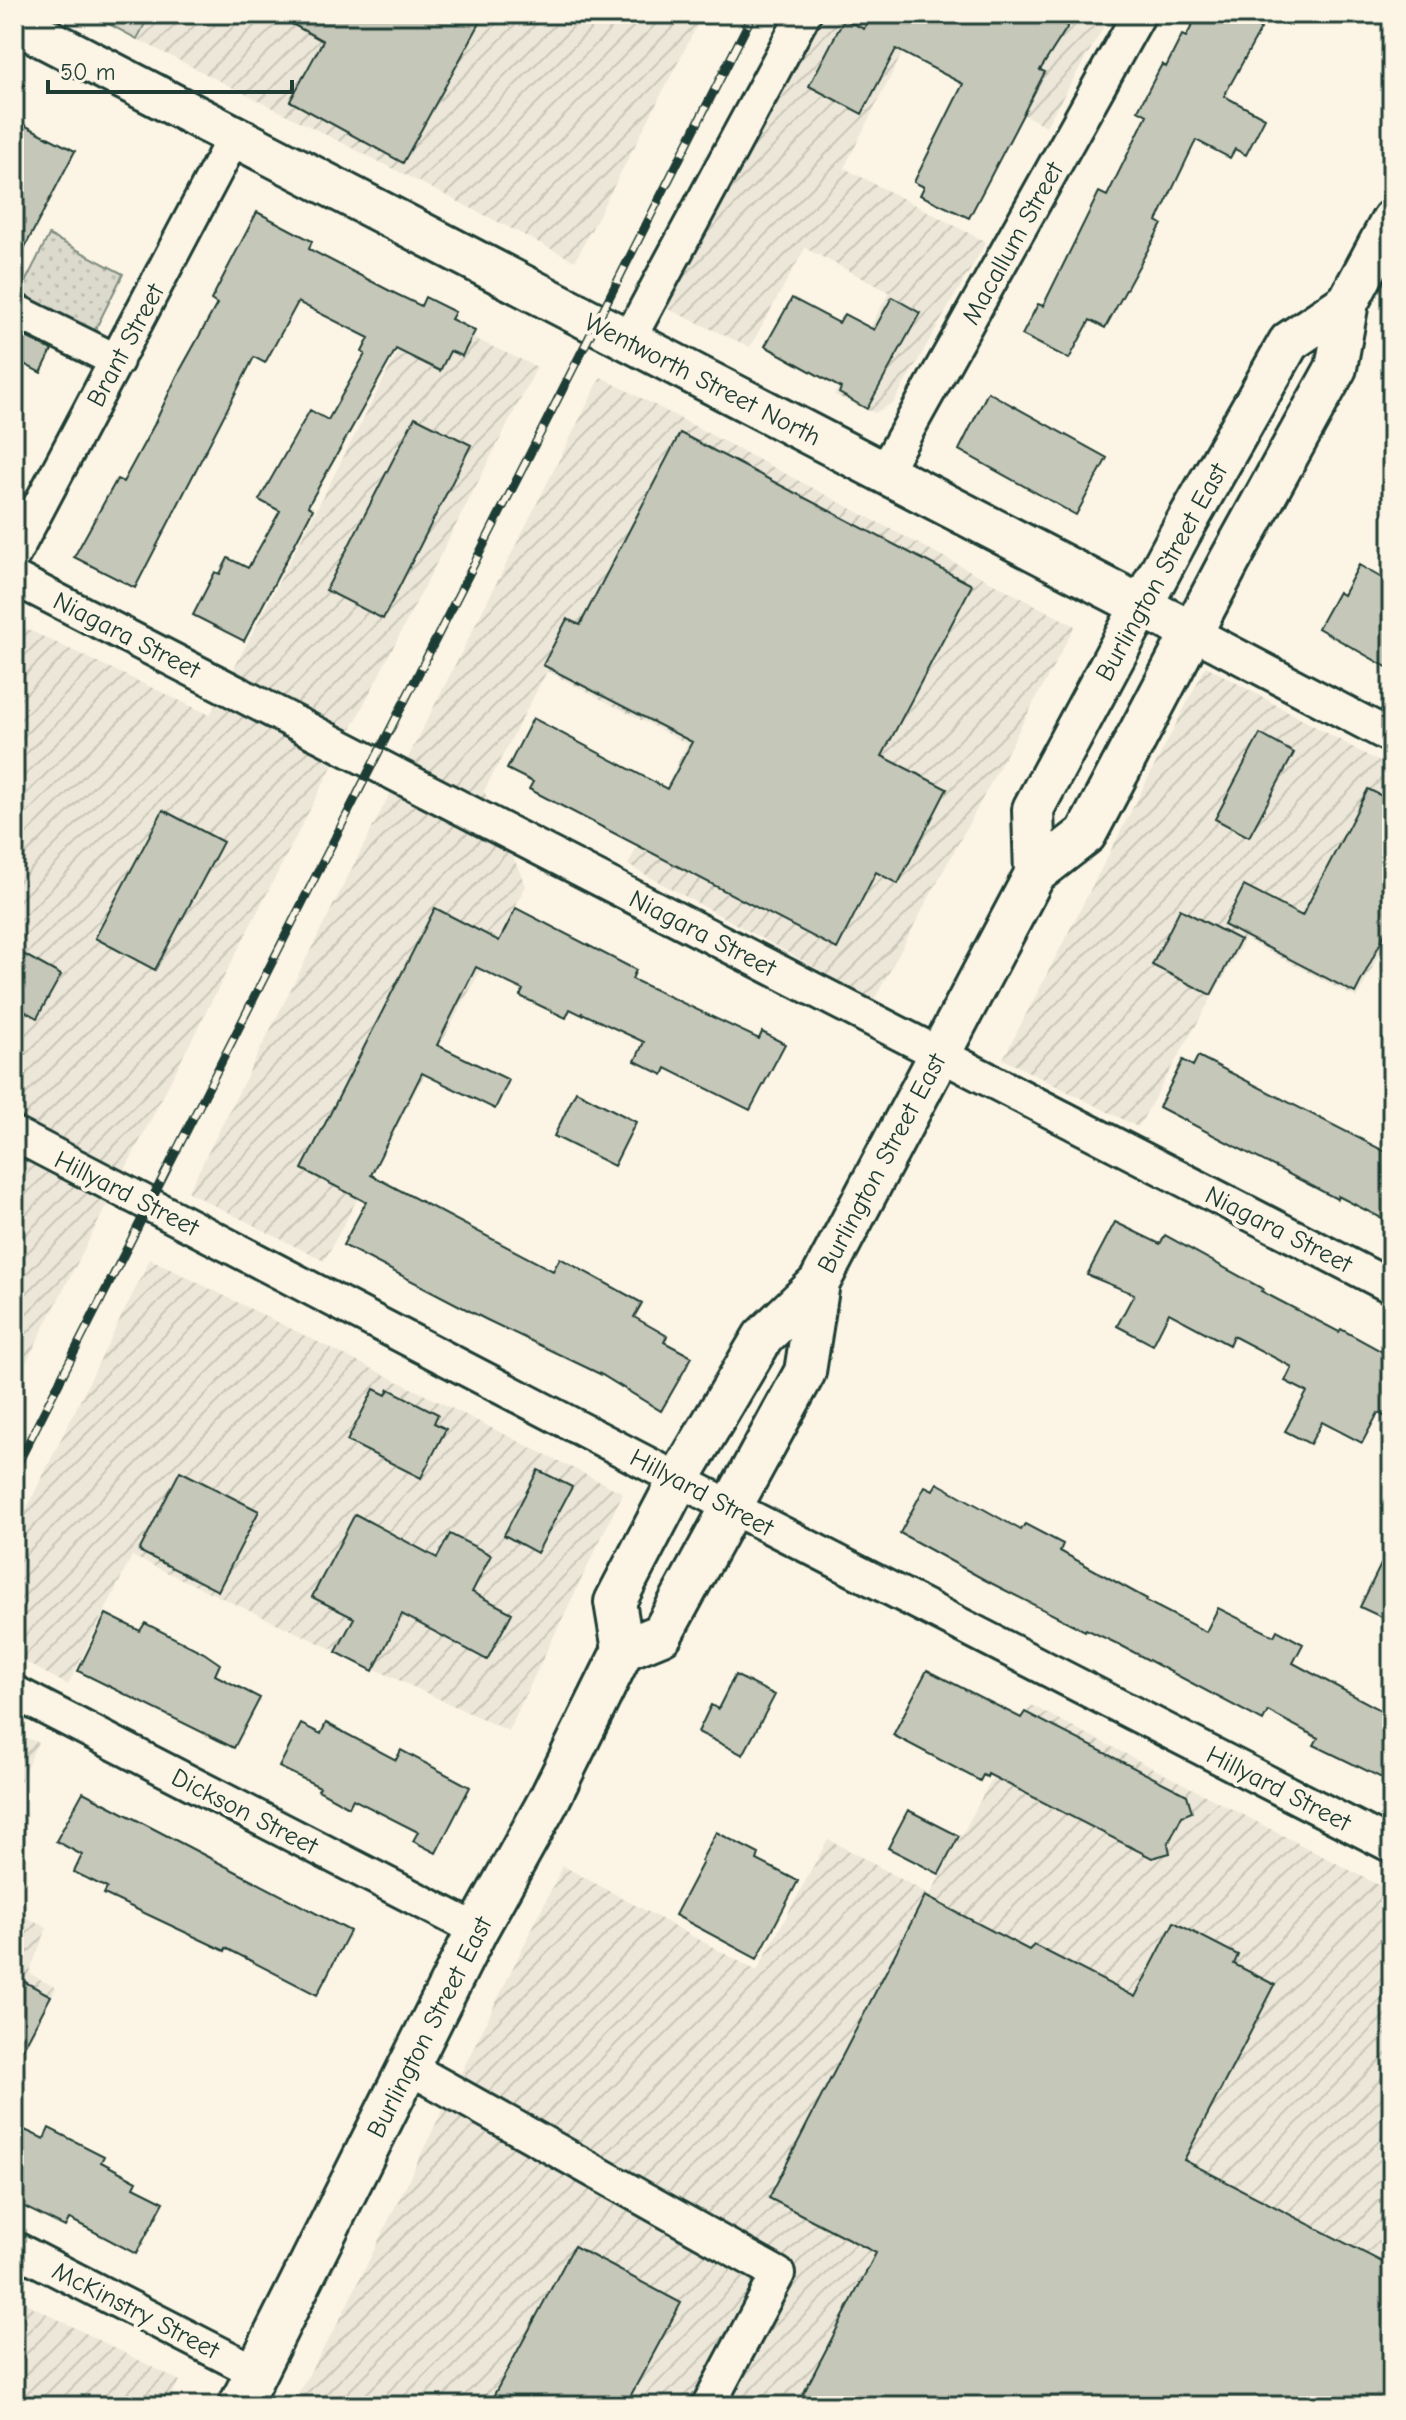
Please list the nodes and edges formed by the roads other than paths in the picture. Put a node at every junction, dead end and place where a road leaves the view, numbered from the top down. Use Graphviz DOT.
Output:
graph roads {
  1 [pos="804,14"];
  2 [pos="1139,14"];
  3 [pos="14,22"];
  4 [pos="235,135"];
  5 [pos="1392,220"];
  6 [pos="1348,302"];
  7 [pos="14,310"];
  8 [pos="628,341"];
  9 [pos="117,361"];
  10 [pos="884,472"];
  11 [pos="14,554"];
  12 [pos="14,578"];
  13 [pos="1142,606"];
  14 [pos="1192,632"];
  15 [pos="1392,737"];
  16 [pos="1035,874"];
  17 [pos="938,1054"];
  18 [pos="14,1134"];
  19 [pos="819,1283"];
  20 [pos="1392,1287"];
  21 [pos="679,1479"];
  22 [pos="731,1507"];
  23 [pos="623,1650"];
  24 [pos="14,1692"];
  25 [pos="1392,1846"];
  26 [pos="477,1930"];
  27 [pos="408,2067"];
  28 [pos="14,2248"];
  29 [pos="248,2389"];
  30 [pos="708,2406"];
  1 -- 8 [label="street"];
  2 -- 10 [label="street, Macallum Street"];
  3 -- 4 [label="main road, Wentworth Street North"];
  4 -- 8 [label="main road, Wentworth Street North"];
  4 -- 9 [label="street, Brant Street"];
  5 -- 6 [label="main road, Burlington Street East"];
  6 -- 13 [label="main road, Burlington Street East"];
  6 -- 14 [label="main road, Burlington Street East"];
  7 -- 9 [label="street"];
  8 -- 10 [label="main road, Wentworth Street North"];
  9 -- 11 [label="street, Brant Street"];
  10 -- 13 [label="main road, Wentworth Street North"];
  12 -- 17 [label="street, Niagara Street"];
  13 -- 14 [label="main road, Wentworth Street North"];
  13 -- 16 [label="main road, Burlington Street East"];
  14 -- 15 [label="street, Wentworth Street North"];
  14 -- 16 [label="main road, Burlington Street East"];
  16 -- 17 [label="main road, Burlington Street East"];
  17 -- 19 [label="main road, Burlington Street East"];
  17 -- 20 [label="street, Niagara Street"];
  18 -- 21 [label="street, Hillyard Street"];
  19 -- 21 [label="main road, Burlington Street East"];
  19 -- 22 [label="main road, Burlington Street East"];
  21 -- 22 [label="street, Hillyard Street"];
  21 -- 23 [label="main road, Burlington Street East"];
  22 -- 23 [label="main road, Burlington Street East"];
  22 -- 25 [label="street, Hillyard Street"];
  23 -- 26 [label="main road, Burlington Street East"];
  24 -- 26 [label="street, Dickson Street"];
  26 -- 27 [label="main road, Burlington Street East"];
  27 -- 29 [label="main road, Burlington Street East"];
  27 -- 30 [label="street"];
  28 -- 29 [label="street, McKinstry Street"];
}
